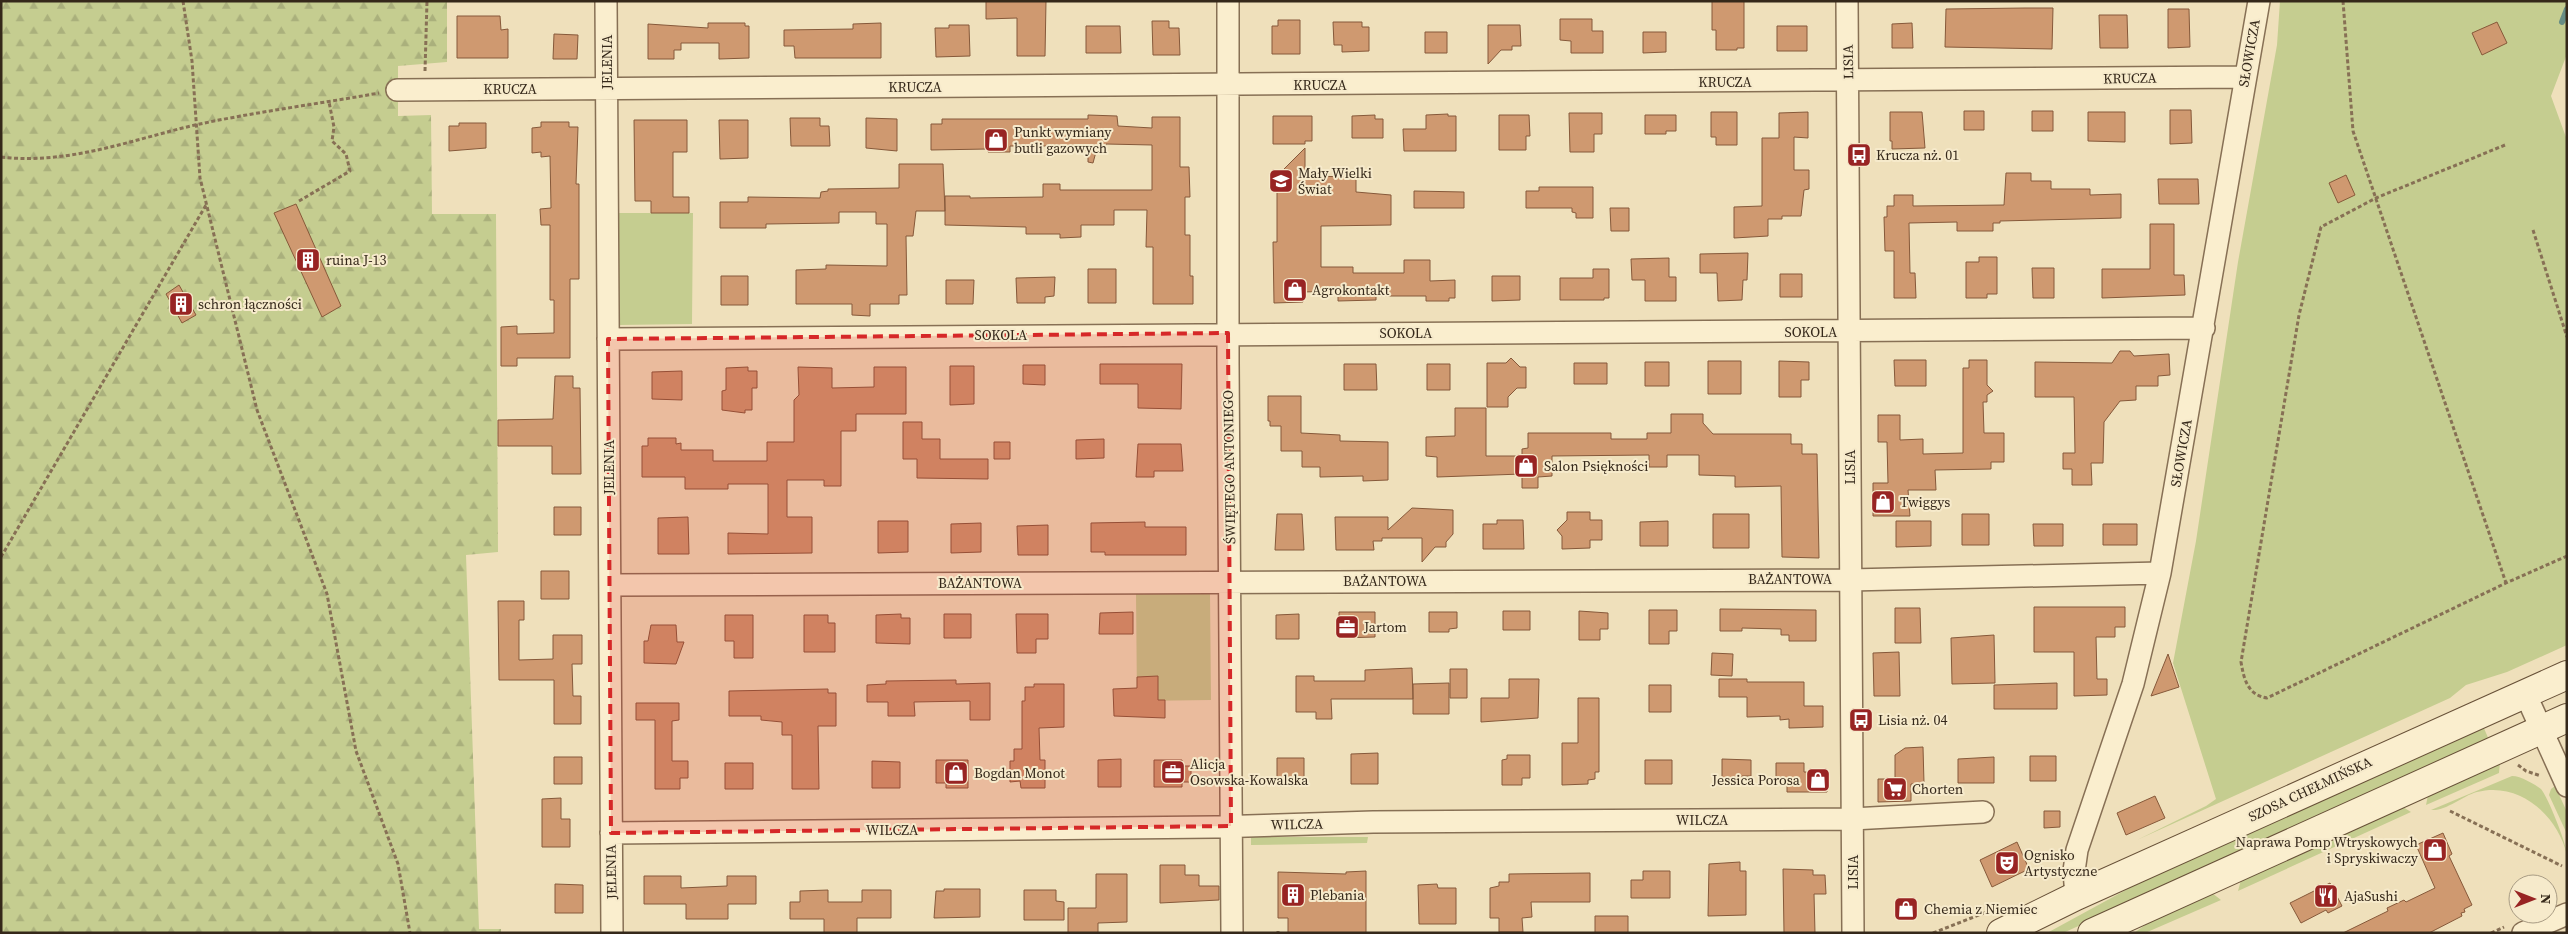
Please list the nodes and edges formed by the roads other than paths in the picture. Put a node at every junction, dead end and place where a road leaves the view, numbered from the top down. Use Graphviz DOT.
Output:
graph roads {
  1 [pos="606,1"];
  2 [pos="1228,1"];
  3 [pos="1847,1"];
  4 [pos="2258,1"];
  5 [pos="2244,77"];
  6 [pos="1848,81"];
  7 [pos="1229,86"];
  8 [pos="607,88"];
  9 [pos="397,90"];
  10 [pos="2204,328"];
  11 [pos="1850,332"];
  12 [pos="1228,333"];
  13 [pos="608,338"];
  14 [pos="2160,573"];
  15 [pos="1850,580"];
  16 [pos="1230,581"];
  17 [pos="610,585"];
  18 [pos="2567,675"];
  19 [pos="2525,693"];
  20 [pos="2567,718"];
  21 [pos="2541,729"];
  22 [pos="2567,786"];
  23 [pos="1983,812"];
  24 [pos="1852,819"];
  25 [pos="1232,826"];
  26 [pos="611,833"];
  27 [pos="2076,896"];
  28 [pos="2567,914"];
  29 [pos="612,933"];
  30 [pos="1232,933"];
  31 [pos="1853,933"];
  32 [pos="2001,933"];
  33 [pos="2092,933"];
  34 [pos="2523,933"];
  1 -- 8 [label="street, JELENIA"];
  2 -- 7 [label="street, ŚWIĘTEGO ANTONIEGO"];
  3 -- 6 [label="street, LISIA"];
  4 -- 5 [label="street, SŁOWICZA"];
  5 -- 6 [label="street, KRUCZA"];
  5 -- 10 [label="street, SŁOWICZA"];
  6 -- 7 [label="street, KRUCZA"];
  6 -- 11 [label="street, LISIA"];
  7 -- 8 [label="street, KRUCZA"];
  7 -- 12 [label="street, ŚWIĘTEGO ANTONIEGO"];
  8 -- 9 [label="street, KRUCZA"];
  8 -- 13 [label="street, JELENIA"];
  10 -- 11 [label="street, SOKOLA"];
  10 -- 14 [label="street, SŁOWICZA"];
  11 -- 12 [label="street, SOKOLA"];
  11 -- 15 [label="street, LISIA"];
  12 -- 13 [label="street, SOKOLA"];
  12 -- 16 [label="street, ŚWIĘTEGO ANTONIEGO"];
  13 -- 17 [label="street, JELENIA"];
  14 -- 15 [label="street, BAŻANTOWA"];
  14 -- 27 [label="street, SŁOWICZA"];
  15 -- 16 [label="street, BAŻANTOWA"];
  15 -- 24 [label="street, LISIA"];
  16 -- 17 [label="street, BAŻANTOWA"];
  16 -- 25 [label="street, ŚWIĘTEGO ANTONIEGO"];
  17 -- 26 [label="street, JELENIA"];
  18 -- 19 [label="main road, SZOSA CHEŁMIŃSKA"];
  19 -- 21 [label="street"];
  19 -- 27 [label="main road, SZOSA CHEŁMIŃSKA"];
  20 -- 21 [label="main road"];
  21 -- 22 [label="street"];
  21 -- 33 [label="main road"];
  23 -- 24 [label="street, WILCZA"];
  24 -- 25 [label="street, WILCZA"];
  24 -- 31 [label="street, LISIA"];
  25 -- 26 [label="street, WILCZA"];
  25 -- 30 [label="street, ŚWIĘTEGO ANTONIEGO"];
  26 -- 29 [label="street, JELENIA"];
  27 -- 32 [label="main road, SZOSA CHEŁMIŃSKA"];
  28 -- 34 [label="street"];
}
